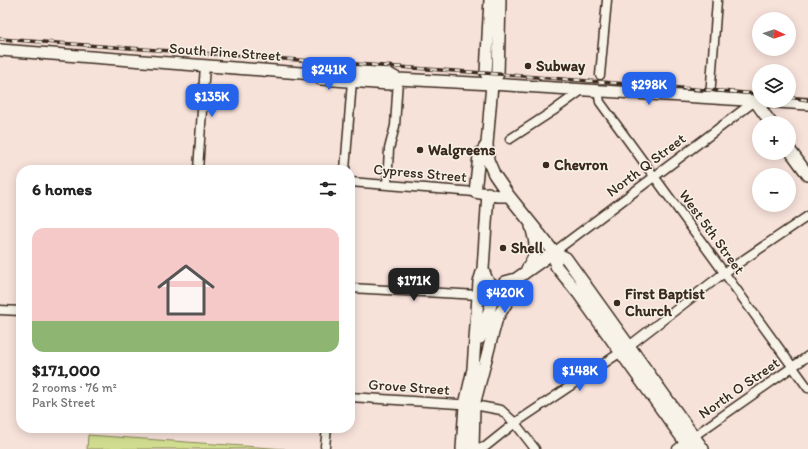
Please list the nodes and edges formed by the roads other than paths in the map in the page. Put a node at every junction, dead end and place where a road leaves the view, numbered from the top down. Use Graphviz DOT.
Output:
graph roads {
  1 [pos="490,0"];
  2 [pos="500,0"];
  3 [pos="606,0"];
  4 [pos="717,0"];
  5 [pos="0,50"];
  6 [pos="205,65"];
  7 [pos="600,75"];
  8 [pos="354,77"];
  9 [pos="396,78"];
  10 [pos="492,84"];
  11 [pos="582,90"];
  12 [pos="598,91"];
  13 [pos="710,98"];
  14 [pos="752,101"];
  15 [pos="752,103"];
  16 [pos="796,103"];
  17 [pos="808,104"];
  18 [pos="510,139"];
  19 [pos="488,144"];
  20 [pos="796,158"];
  21 [pos="198,165"];
  22 [pos="345,165"];
  23 [pos="808,175"];
  24 [pos="654,177"];
  25 [pos="355,182"];
  26 [pos="387,185"];
  27 [pos="475,192"];
  28 [pos="488,193"];
  29 [pos="509,196"];
  30 [pos="808,216"];
  31 [pos="530,221"];
  32 [pos="554,252"];
  33 [pos="483,269"];
  34 [pos="724,273"];
  35 [pos="520,276"];
  36 [pos="355,288"];
  37 [pos="500,289"];
  38 [pos="479,295"];
  39 [pos="493,299"];
  40 [pos="0,310"];
  41 [pos="16,311"];
  42 [pos="491,340"];
  43 [pos="625,349"];
  44 [pos="808,356"];
  45 [pos="793,367"];
  46 [pos="473,369"];
  47 [pos="808,388"];
  48 [pos="355,397"];
  49 [pos="470,405"];
  50 [pos="515,423"];
  51 [pos="326,433"];
  52 [pos="687,444"];
  53 [pos="325,446"];
  54 [pos="470,449"];
  55 [pos="535,449"];
  56 [pos="703,449"];
  1 -- 10 [label="main road"];
  2 -- 10 [label="main road"];
  3 -- 7 [label="street"];
  4 -- 13 [label="street"];
  5 -- 6 [label="main road, South Pine Street"];
  6 -- 8 [label="main road, South Pine Street"];
  6 -- 21 [label="street"];
  8 -- 9 [label="main road, South Pine Street"];
  8 -- 22 [label="street"];
  9 -- 10 [label="main road"];
  9 -- 26 [label="street"];
  10 -- 11 [label="main road"];
  10 -- 19 [label="main road"];
  11 -- 12 [label="main road"];
  11 -- 18 [label="street"];
  12 -- 13 [label="main road"];
  12 -- 24 [label="street, West 5th Street"];
  13 -- 14 [label="main road"];
  15 -- 24 [label="street, North Q Street"];
  16 -- 17 [label="main road"];
  19 -- 27 [label="main road"];
  19 -- 29 [label="main road"];
  20 -- 23 [label="main road"];
  24 -- 32 [label="street, North Q Street"];
  24 -- 34 [label="street, West 5th Street"];
  25 -- 26 [label="street, Cypress Street"];
  26 -- 27 [label="street, Cypress Street"];
  27 -- 28 [label="main road, Cypress Street"];
  28 -- 29 [label="main road, Cypress Street"];
  28 -- 33 [label="main road"];
  29 -- 31 [label="main road"];
  30 -- 34 [label="street"];
  31 -- 32 [label="main road"];
  31 -- 35 [label="main road"];
  32 -- 35 [label="main road"];
  32 -- 43 [label="main road"];
  33 -- 37 [label="main road"];
  33 -- 38 [label="main road"];
  34 -- 43 [label="street"];
  34 -- 45 [label="street, West 5th Street"];
  35 -- 37 [label="main road"];
  35 -- 42 [label="main road"];
  36 -- 38 [label="street"];
  37 -- 39 [label="main road"];
  38 -- 39 [label="street"];
  38 -- 46 [label="main road"];
  39 -- 42 [label="main road"];
  39 -- 46 [label="main road"];
  40 -- 41 [label="street"];
  42 -- 49 [label="main road"];
  43 -- 50 [label="street"];
  43 -- 52 [label="main road"];
  44 -- 45 [label="street, North O Street"];
  45 -- 47 [label="street, West 5th Street"];
  45 -- 52 [label="street, North O Street"];
  46 -- 49 [label="main road"];
  48 -- 49 [label="street, Grove Street"];
  49 -- 50 [label="street, Grove Street"];
  49 -- 54 [label="main road"];
  50 -- 54 [label="street"];
  50 -- 55 [label="street, Grove Street"];
  51 -- 53 [label="street"];
  52 -- 56 [label="main road"];
}
